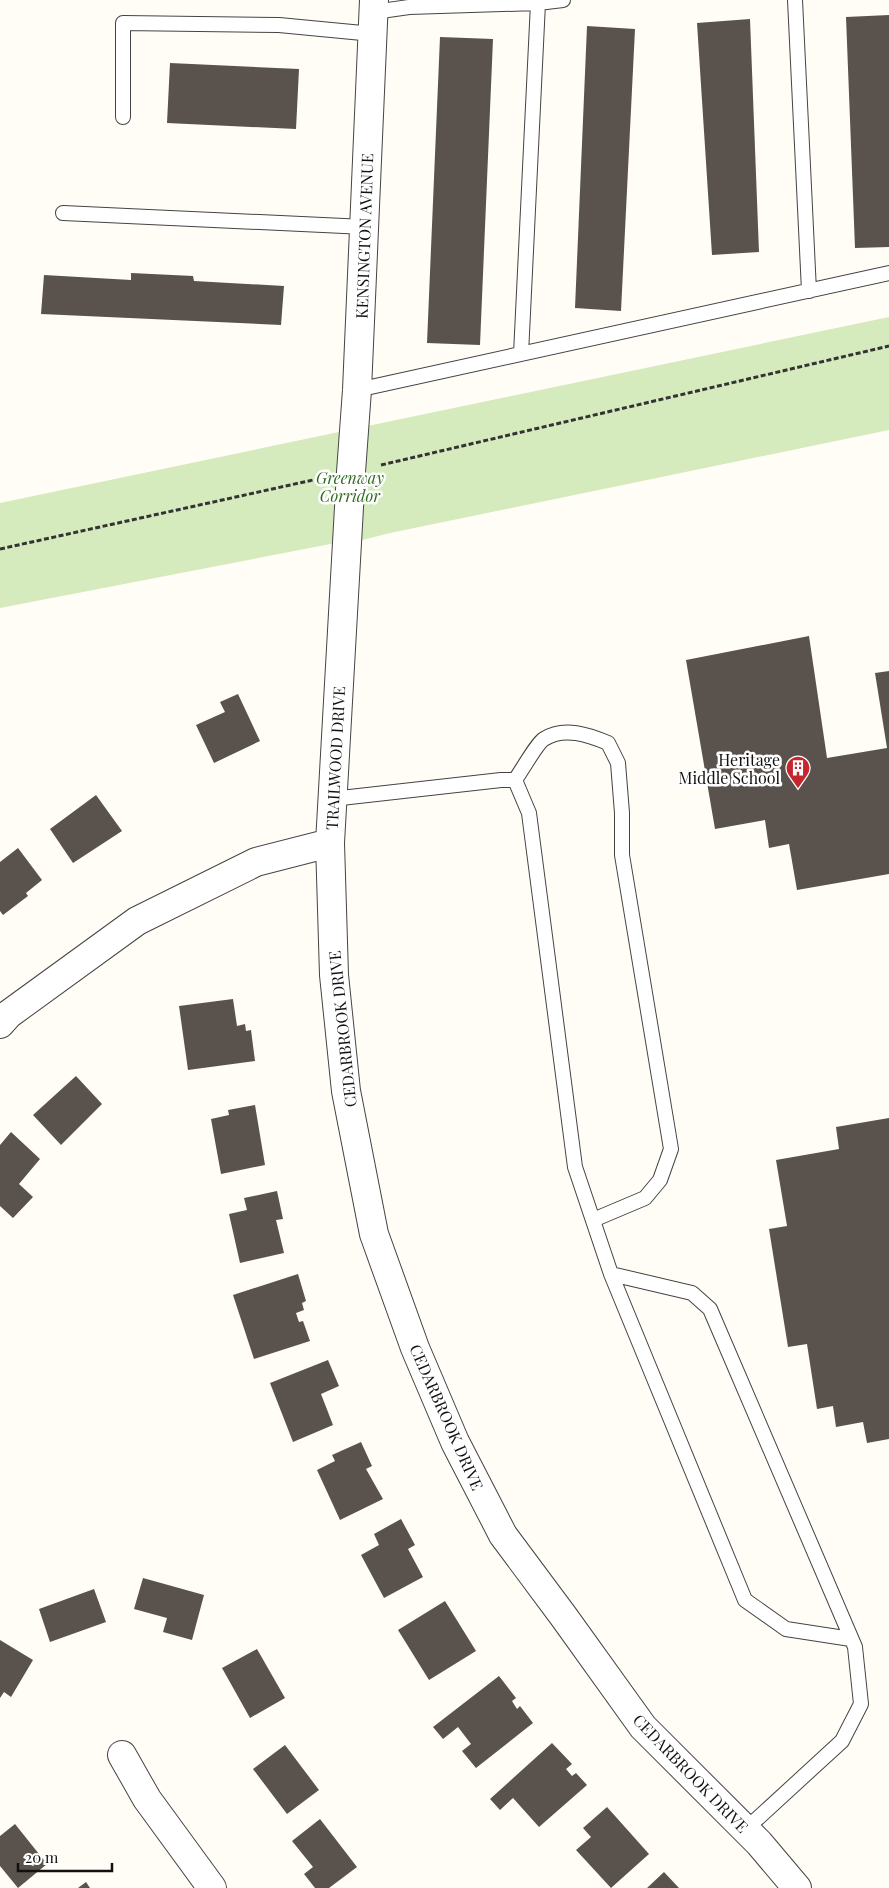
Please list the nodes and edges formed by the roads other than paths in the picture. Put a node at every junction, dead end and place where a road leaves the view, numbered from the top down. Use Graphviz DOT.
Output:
graph roads {
  1 [pos="562,0"];
  2 [pos="795,0"];
  3 [pos="538,3"];
  4 [pos="374,15"];
  5 [pos="123,117"];
  6 [pos="63,213"];
  7 [pos="365,227"];
  8 [pos="889,273"];
  9 [pos="809,291"];
  10 [pos="521,354"];
  11 [pos="358,390"];
  12 [pos="351,472"];
  13 [pos="515,780"];
  14 [pos="332,799"];
  15 [pos="330,843"];
  16 [pos="0,1024"];
  17 [pos="593,1220"];
  18 [pos="611,1274"];
  19 [pos="851,1639"];
  20 [pos="122,1755"];
  21 [pos="745,1830"];
  22 [pos="212,1888"];
  23 [pos="797,1888"];
  1 -- 3 [label="lane"];
  2 -- 9 [label="lane"];
  3 -- 4 [label="lane"];
  3 -- 10 [label="lane"];
  4 -- 5 [label="lane"];
  4 -- 7 [label="street, KENSINGTON AVENUE"];
  6 -- 7 [label="lane"];
  7 -- 11 [label="street, KENSINGTON AVENUE"];
  8 -- 9 [label="lane"];
  9 -- 10 [label="lane"];
  10 -- 11 [label="lane"];
  11 -- 12 [label="street, KENSINGTON AVENUE"];
  12 -- 14 [label="street, TRAILWOOD DRIVE"];
  13 -- 14 [label="lane"];
  13 -- 17 [label="lane"];
  13 -- 17 [label="lane"];
  14 -- 15 [label="street, TRAILWOOD DRIVE"];
  15 -- 16 [label="street, TRAILWOOD DRIVE"];
  15 -- 21 [label="street, CEDARBROOK DRIVE"];
  17 -- 18 [label="lane"];
  18 -- 19 [label="lane"];
  18 -- 19 [label="lane"];
  19 -- 21 [label="lane"];
  20 -- 22 [label="street"];
  21 -- 23 [label="street, CEDARBROOK DRIVE"];
}
